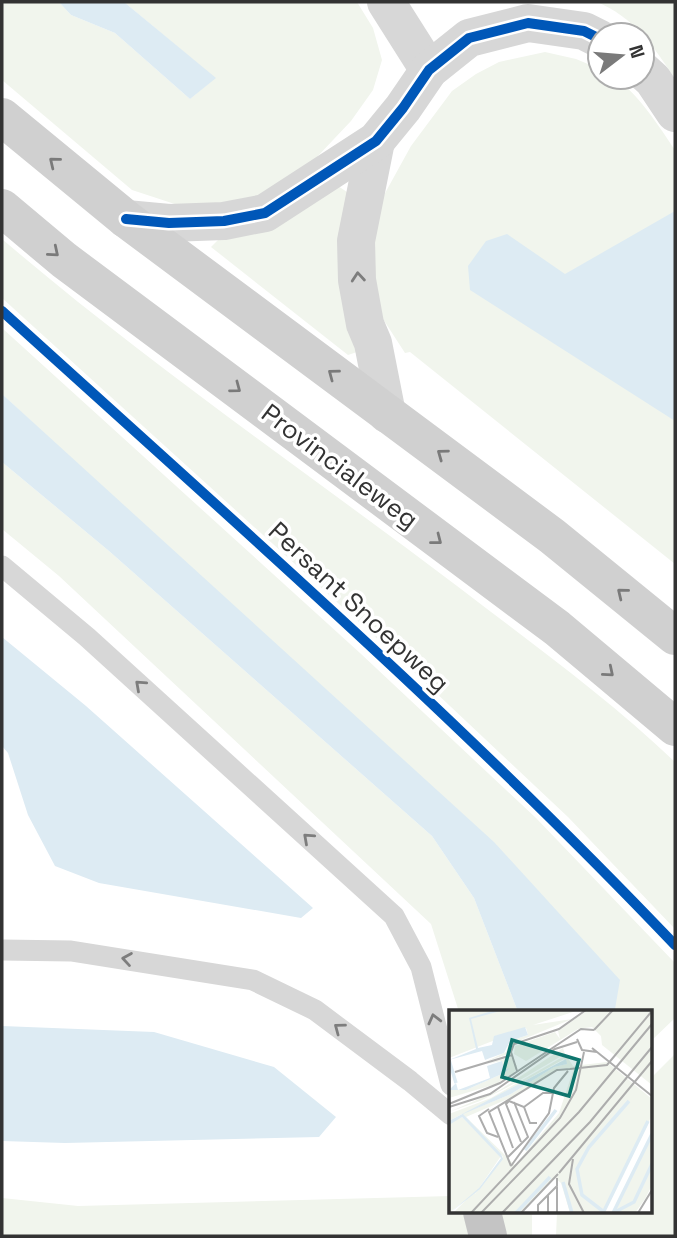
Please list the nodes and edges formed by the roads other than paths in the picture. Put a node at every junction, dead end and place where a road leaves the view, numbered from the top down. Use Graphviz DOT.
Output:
graph roads {
  1 [pos="386,2"];
  2 [pos="586,32"];
  3 [pos="429,70"];
  4 [pos="656,84"];
  5 [pos="675,113"];
  6 [pos="2,117"];
  7 [pos="376,141"];
  8 [pos="2,208"];
  9 [pos="126,219"];
  10 [pos="387,414"];
  11 [pos="2,566"];
  12 [pos="675,636"];
  13 [pos="675,727"];
  14 [pos="2,950"];
  15 [pos="449,1077"];
  16 [pos="449,1113"];
  17 [pos="482,1214"];
  18 [pos="488,1236"];
  1 -- 3 [label="street"];
  2 -- 3 [label="street"];
  3 -- 7 [label="street"];
  4 -- 5 [label="street"];
  9 -- 6 [label="main road, one-way"];
  7 -- 9 [label="street"];
  10 -- 7 [label="street, one-way"];
  8 -- 13 [label="main road, Provincialeweg, one-way"];
  10 -- 9 [label="main road, one-way"];
  12 -- 10 [label="main road, one-way"];
  15 -- 11 [label="lane, one-way"];
  16 -- 14 [label="lane, one-way"];
  17 -- 18 [label="highway"];
}
